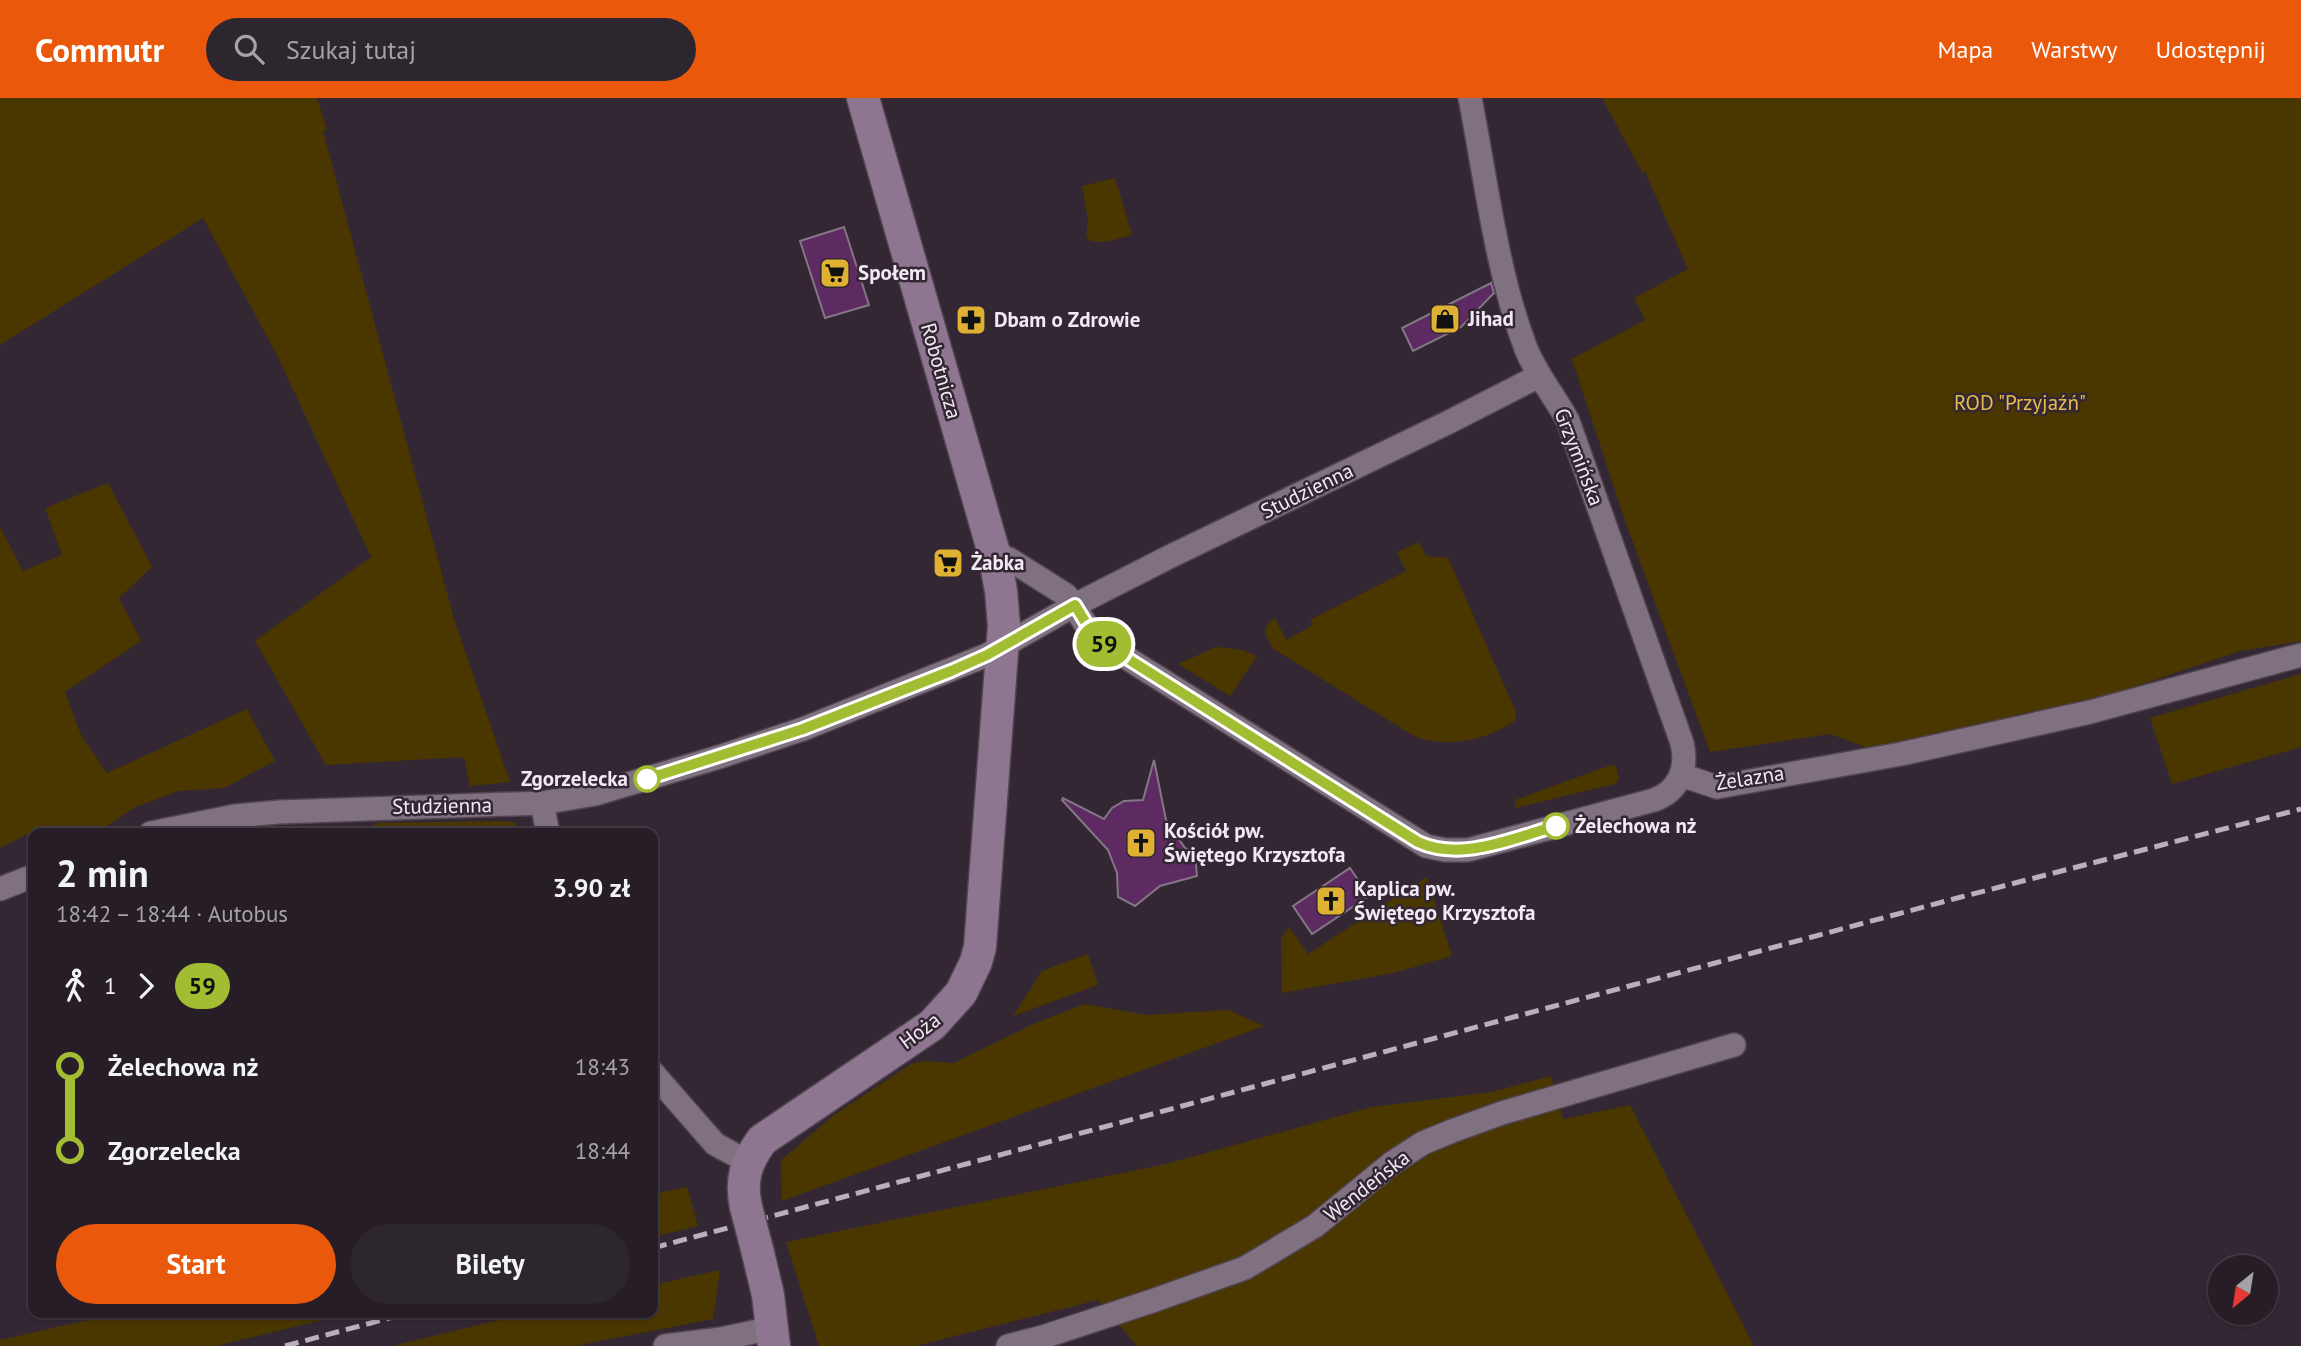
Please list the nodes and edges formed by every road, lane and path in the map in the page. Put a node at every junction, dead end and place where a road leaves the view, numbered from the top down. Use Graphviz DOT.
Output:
graph roads {
  1 [pos="863,98"];
  2 [pos="1470,98"];
  3 [pos="1539,376"];
  4 [pos="994,554"];
  5 [pos="1075,605"];
  6 [pos="1003,647"];
  7 [pos="2301,655"];
  8 [pos="1681,775"];
  9 [pos="542,803"];
  10 [pos="176,828"];
  11 [pos="547,828"];
  12 [pos="28,878"];
  13 [pos="0,889"];
  14 [pos="1734,1045"];
  15 [pos="658,1079"];
  16 [pos="748,1162"];
  17 [pos="773,1337"];
  18 [pos="665,1346"];
  19 [pos="1008,1346"];
  1 -- 4 [label="street, Robotnicza"];
  2 -- 3 [label="street, Grzymińska"];
  3 -- 5 [label="street, Studzienna"];
  3 -- 8 [label="street, Grzymińska"];
  4 -- 5 [label="street"];
  4 -- 6 [label="street, Robotnicza"];
  5 -- 6 [label="street, Studzienna"];
  5 -- 8 [label="street"];
  6 -- 9 [label="street, Studzienna"];
  6 -- 16 [label="street, Hoża"];
  7 -- 8 [label="street, Żelazna"];
  9 -- 10 [label="street, Studzienna"];
  9 -- 11 [label="street"];
  12 -- 13 [label="street"];
  14 -- 19 [label="street, Wendeńska"];
  15 -- 16 [label="street"];
  16 -- 17 [label="street, bridge"];
  17 -- 18 [label="street"];
}
